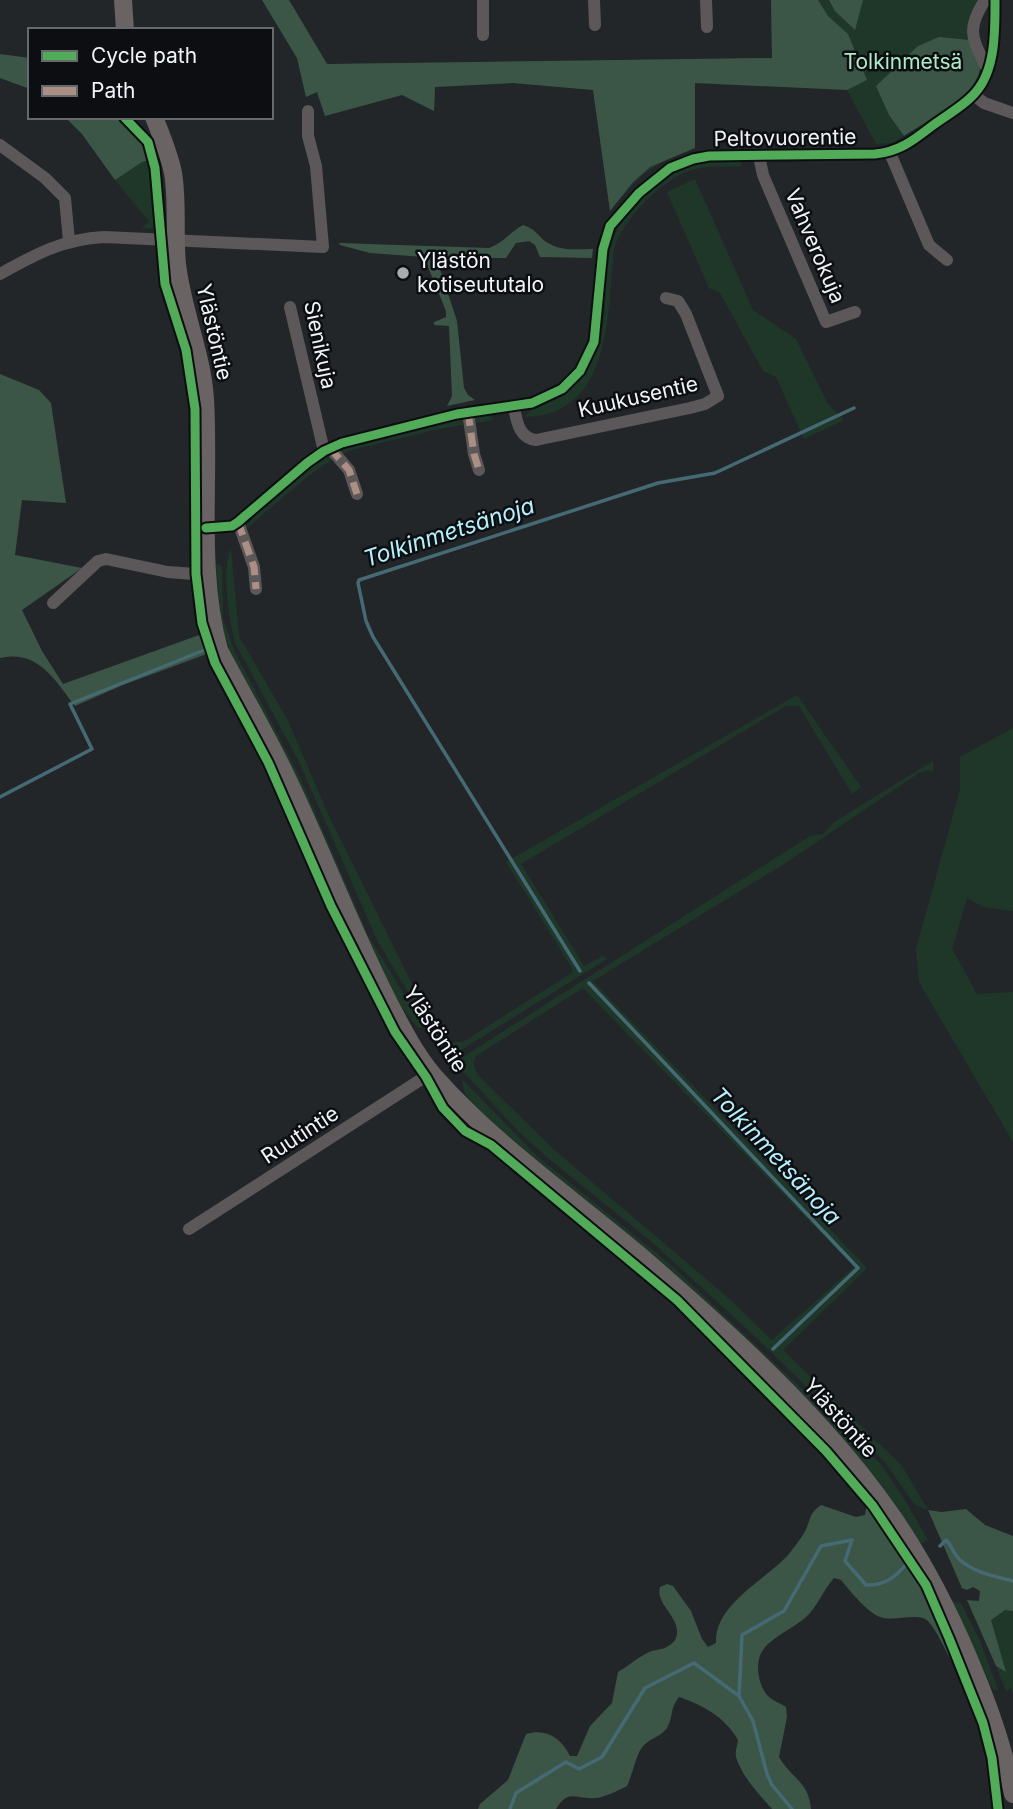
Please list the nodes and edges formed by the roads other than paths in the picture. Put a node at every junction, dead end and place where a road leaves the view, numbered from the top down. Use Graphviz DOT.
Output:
graph roads {
  1 [pos="123,0"];
  2 [pos="483,0"];
  3 [pos="594,0"];
  4 [pos="706,0"];
  5 [pos="985,0"];
  6 [pos="995,0"];
  7 [pos="595,25"];
  8 [pos="707,27"];
  9 [pos="125,28"];
  10 [pos="483,34"];
  11 [pos="987,69"];
  12 [pos="975,94"];
  13 [pos="308,111"];
  14 [pos="1013,114"];
  15 [pos="155,119"];
  16 [pos="0,145"];
  17 [pos="890,153"];
  18 [pos="759,156"];
  19 [pos="174,240"];
  20 [pos="68,241"];
  21 [pos="947,260"];
  22 [pos="0,274"];
  23 [pos="666,298"];
  24 [pos="290,307"];
  25 [pos="855,312"];
  26 [pos="514,408"];
  27 [pos="468,412"];
  28 [pos="327,449"];
  29 [pos="478,470"];
  30 [pos="357,494"];
  31 [pos="239,522"];
  32 [pos="206,528"];
  33 [pos="208,575"];
  34 [pos="256,589"];
  35 [pos="53,603"];
  36 [pos="431,1073"];
  37 [pos="189,1229"];
  38 [pos="1013,1794"];
  1 -- 9 [label="main road"];
  2 -- 10 [label="street"];
  3 -- 7 [label="street"];
  4 -- 8 [label="street"];
  5 -- 11 [label="street"];
  6 -- 11 [label="street, Peltovuorentie"];
  11 -- 12 [label="street, Peltovuorentie"];
  12 -- 14 [label="street"];
  12 -- 17 [label="street, Peltovuorentie"];
  13 -- 19 [label="street"];
  15 -- 19 [label="main road, Ylästöntie"];
  16 -- 20 [label="street"];
  17 -- 18 [label="street, Peltovuorentie"];
  17 -- 21 [label="street"];
  18 -- 25 [label="street, Vahverokuja"];
  18 -- 26 [label="street, Peltovuorentie"];
  19 -- 20 [label="street"];
  19 -- 32 [label="main road, Ylästöntie"];
  20 -- 22 [label="street"];
  23 -- 26 [label="street, Kuukusentie"];
  24 -- 28 [label="street, Sienikuja"];
  26 -- 27 [label="street, Peltovuorentie"];
  27 -- 28 [label="street, Peltovuorentie"];
  27 -- 29 [label="street"];
  28 -- 30 [label="street"];
  28 -- 31 [label="street, Peltovuorentie"];
  31 -- 32 [label="street, Peltovuorentie"];
  31 -- 34 [label="street"];
  32 -- 33 [label="main road, Ylästöntie"];
  33 -- 35 [label="street"];
  33 -- 36 [label="main road, Ylästöntie"];
  36 -- 37 [label="street, Ruutintie"];
  36 -- 38 [label="main road, Ylästöntie"];
}
